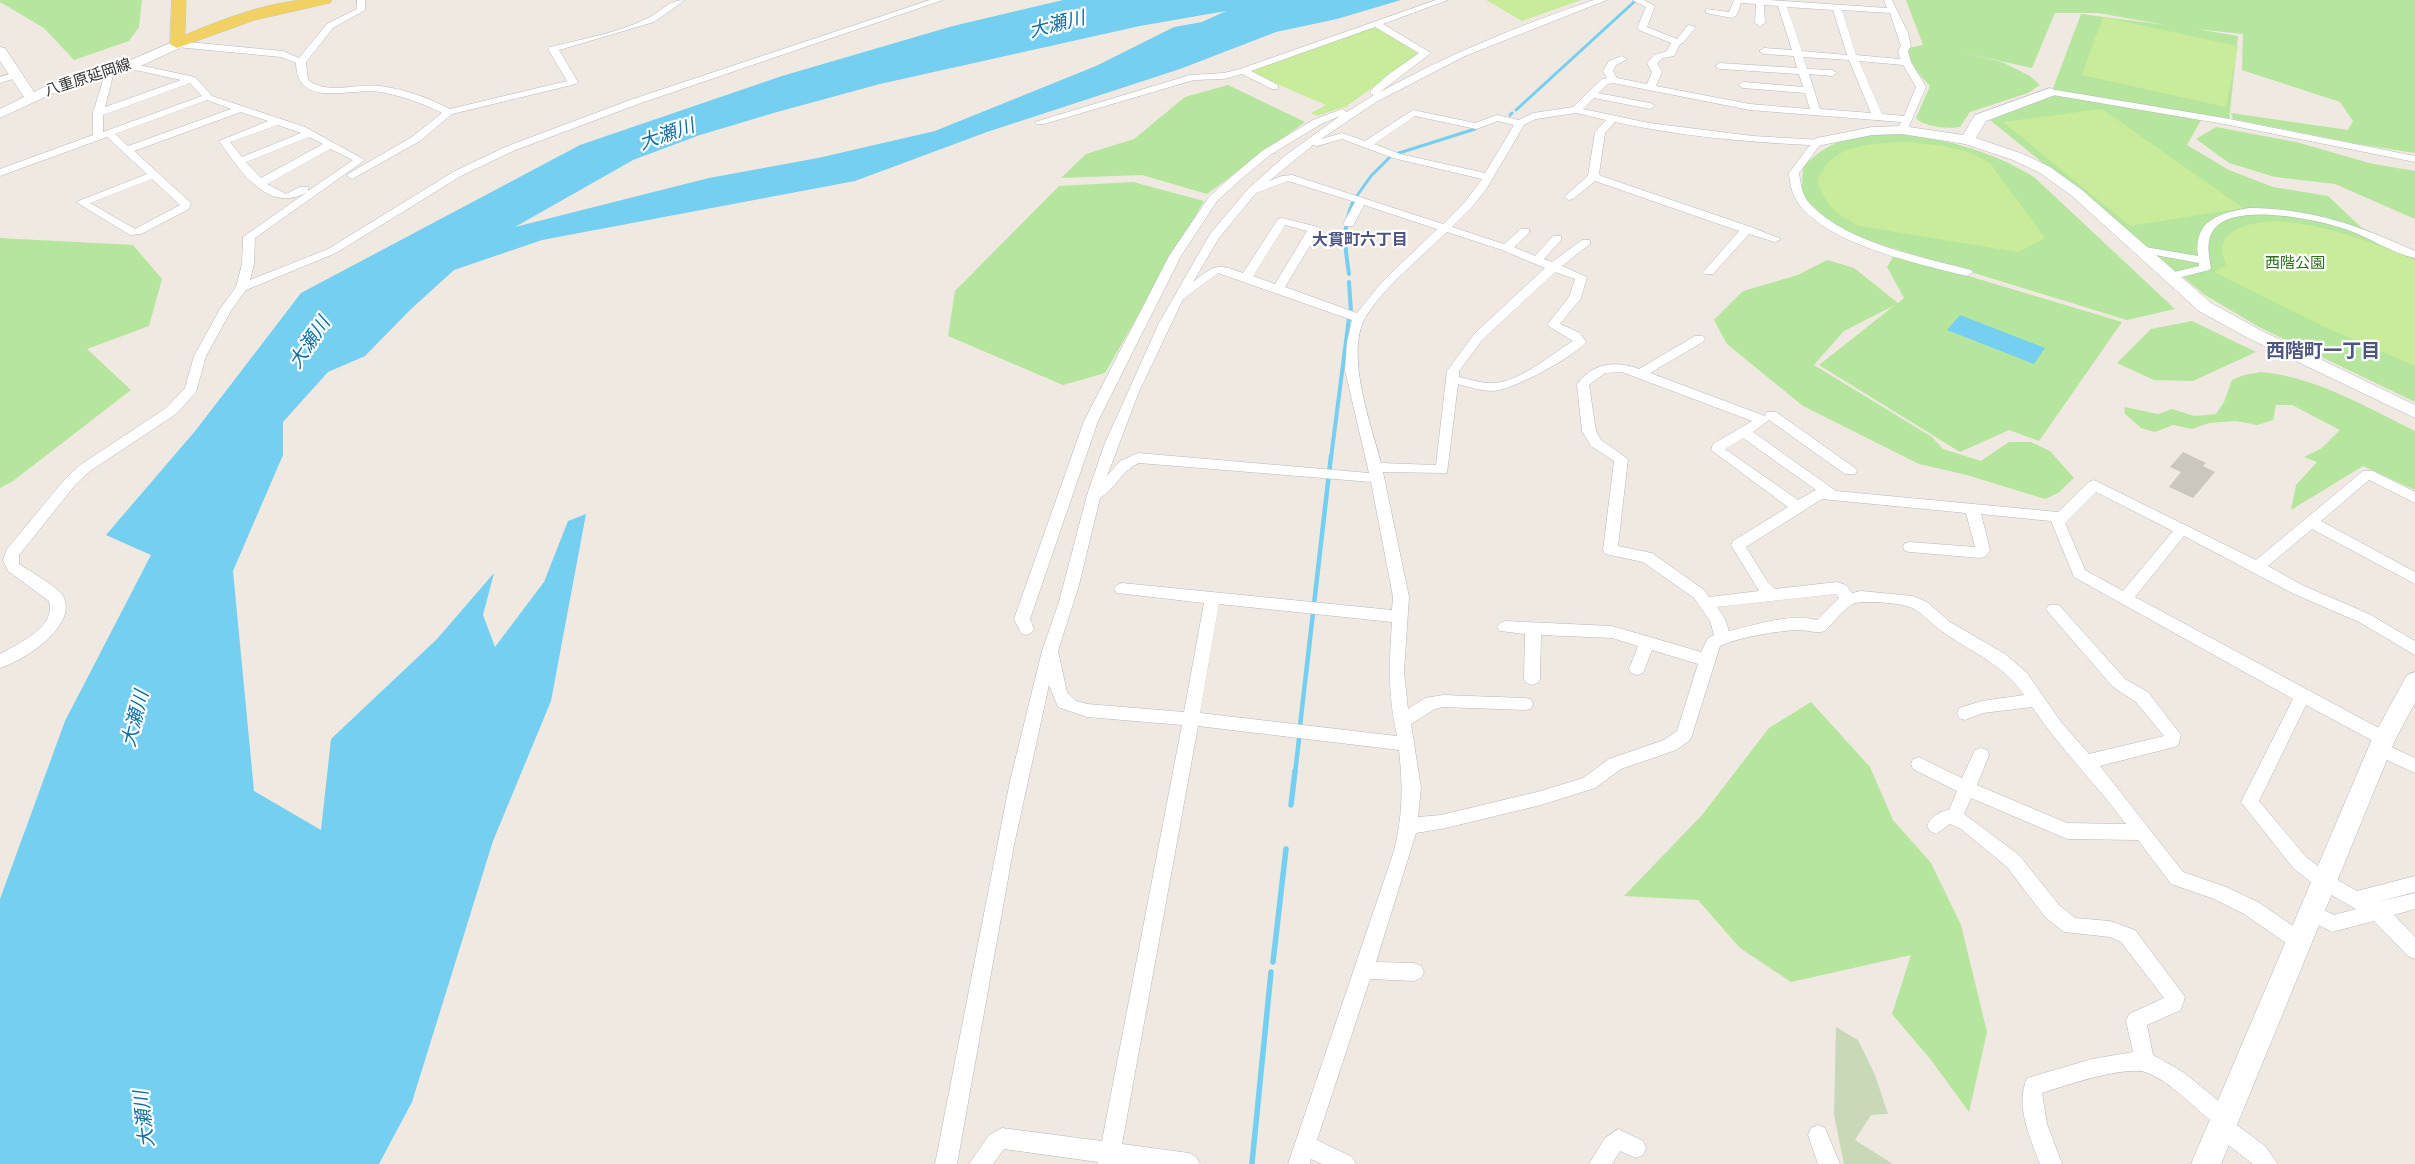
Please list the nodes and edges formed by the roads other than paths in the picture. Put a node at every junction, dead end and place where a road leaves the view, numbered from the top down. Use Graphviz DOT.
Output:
graph roads {
  1 [pos="179,0"];
  2 [pos="325,0"];
  3 [pos="361,0"];
  4 [pos="682,0"];
  5 [pos="939,0"];
  6 [pos="1444,0"];
  7 [pos="1603,0"];
  8 [pos="1636,0"];
  9 [pos="1738,0"];
  10 [pos="1742,0"];
  11 [pos="1888,0"];
  12 [pos="1760,2"];
  13 [pos="1784,3"];
  14 [pos="1837,8"];
  15 [pos="1709,11"];
  16 [pos="1893,11"];
  17 [pos="1760,23"];
  18 [pos="1376,24"];
  19 [pos="1691,27"];
  20 [pos="1676,42"];
  21 [pos="1500,43"];
  22 [pos="177,44"];
  23 [pos="1764,51"];
  24 [pos="0,52"];
  25 [pos="1798,54"];
  26 [pos="1852,58"];
  27 [pos="1622,59"];
  28 [pos="301,62"];
  29 [pos="1906,62"];
  30 [pos="129,66"];
  31 [pos="1720,66"];
  32 [pos="1243,71"];
  33 [pos="1803,71"];
  34 [pos="109,72"];
  35 [pos="1832,74"];
  36 [pos="16,75"];
  37 [pos="192,79"];
  38 [pos="0,80"];
  39 [pos="1612,80"];
  40 [pos="1743,85"];
  41 [pos="1276,87"];
  42 [pos="1651,87"];
  43 [pos="1405,88"];
  44 [pos="1809,90"];
  45 [pos="2050,92"];
  46 [pos="1592,95"];
  47 [pos="31,97"];
  48 [pos="207,97"];
  49 [pos="1650,106"];
  50 [pos="1361,107"];
  51 [pos="240,109"];
  52 [pos="1576,110"];
  53 [pos="98,112"];
  54 [pos="448,112"];
  55 [pos="1816,112"];
  56 [pos="0,114"];
  57 [pos="1878,117"];
  58 [pos="1613,118"];
  59 [pos="276,122"];
  60 [pos="1040,122"];
  61 [pos="1520,123"];
  62 [pos="1904,124"];
  63 [pos="310,133"];
  64 [pos="103,135"];
  65 [pos="1342,136"];
  66 [pos="1968,140"];
  67 [pos="1817,142"];
  68 [pos="331,144"];
  69 [pos="1365,145"];
  70 [pos="126,150"];
  71 [pos="1300,150"];
  72 [pos="357,158"];
  73 [pos="2415,159"];
  74 [pos="240,161"];
  75 [pos="2045,170"];
  76 [pos="0,172"];
  77 [pos="154,175"];
  78 [pos="1594,176"];
  79 [pos="1488,177"];
  80 [pos="260,183"];
  81 [pos="1254,190"];
  82 [pos="1569,197"];
  83 [pos="1361,201"];
  84 [pos="1350,224"];
  85 [pos="261,228"];
  86 [pos="1445,228"];
  87 [pos="1747,229"];
  88 [pos="1525,231"];
  89 [pos="1557,238"];
  90 [pos="1775,239"];
  91 [pos="1586,242"];
  92 [pos="1506,248"];
  93 [pos="2139,249"];
  94 [pos="2415,255"];
  95 [pos="1537,260"];
  96 [pos="2203,260"];
  97 [pos="1554,267"];
  98 [pos="1709,272"];
  99 [pos="1967,272"];
  100 [pos="2170,276"];
  101 [pos="1246,277"];
  102 [pos="242,287"];
  103 [pos="1278,289"];
  104 [pos="1177,300"];
  105 [pos="1359,318"];
  106 [pos="1699,339"];
  107 [pos="1640,374"];
  108 [pos="1452,379"];
  109 [pos="2415,412"];
  110 [pos="1772,414"];
  111 [pos="2415,420"];
  112 [pos="1744,432"];
  113 [pos="1850,471"];
  114 [pos="1376,472"];
  115 [pos="1094,495"];
  116 [pos="1832,495"];
  117 [pos="2415,498"];
  118 [pos="1798,507"];
  119 [pos="1972,508"];
  120 [pos="2062,517"];
  121 [pos="2311,522"];
  122 [pos="2182,529"];
  123 [pos="1910,547"];
  124 [pos="2257,567"];
  125 [pos="2415,579"];
  126 [pos="1122,589"];
  127 [pos="1771,594"];
  128 [pos="1212,598"];
  129 [pos="1848,598"];
  130 [pos="2126,598"];
  131 [pos="1707,603"];
  132 [pos="2054,609"];
  133 [pos="1400,617"];
  134 [pos="1505,627"];
  135 [pos="1533,627"];
  136 [pos="1026,629"];
  137 [pos="1723,638"];
  138 [pos="1647,642"];
  139 [pos="2415,650"];
  140 [pos="1050,651"];
  141 [pos="1706,660"];
  142 [pos="0,662"];
  143 [pos="1637,669"];
  144 [pos="1532,679"];
  145 [pos="2415,681"];
  146 [pos="2302,696"];
  147 [pos="2035,700"];
  148 [pos="1525,704"];
  149 [pos="1965,714"];
  150 [pos="1192,720"];
  151 [pos="1404,720"];
  152 [pos="1407,744"];
  153 [pos="2382,744"];
  154 [pos="1981,755"];
  155 [pos="2086,762"];
  156 [pos="1919,764"];
  157 [pos="2415,766"];
  158 [pos="1968,789"];
  159 [pos="1954,817"];
  160 [pos="1409,826"];
  161 [pos="1936,826"];
  162 [pos="2141,832"];
  163 [pos="2325,882"];
  164 [pos="2415,884"];
  165 [pos="2356,899"];
  166 [pos="2415,901"];
  167 [pos="2377,911"];
  168 [pos="2312,912"];
  169 [pos="2299,941"];
  170 [pos="2415,950"];
  171 [pos="1364,970"];
  172 [pos="1414,972"];
  173 [pos="2145,1062"];
  174 [pos="2223,1123"];
  175 [pos="1818,1135"];
  176 [pos="1636,1148"];
  177 [pos="1303,1155"];
  178 [pos="1109,1158"];
  179 [pos="946,1164"];
  180 [pos="980,1164"];
  181 [pos="1189,1164"];
  182 [pos="1345,1164"];
  183 [pos="1600,1164"];
  184 [pos="1829,1164"];
  185 [pos="2052,1164"];
  186 [pos="2206,1164"];
  187 [pos="2267,1164"];
  1 -- 22 [label="main road"];
  2 -- 22 [label="main road"];
  3 -- 28 [label="street"];
  4 -- 54 [label="street"];
  5 -- 102 [label="street"];
  6 -- 18 [label="street"];
  7 -- 43 [label="street"];
  8 -- 20 [label="street"];
  9 -- 15 [label="street"];
  10 -- 12 [label="street"];
  11 -- 16 [label="street"];
  12 -- 13 [label="street"];
  12 -- 17 [label="street"];
  13 -- 14 [label="street"];
  13 -- 25 [label="street"];
  14 -- 16 [label="street"];
  14 -- 26 [label="street"];
  16 -- 29 [label="street"];
  18 -- 32 [label="street"];
  18 -- 50 [label="street"];
  19 -- 20 [label="street"];
  20 -- 42 [label="street"];
  21 -- 43 [label="street"];
  22 -- 28 [label="street"];
  22 -- 30 [label="street, 八重原延岡線"];
  23 -- 25 [label="street"];
  24 -- 36 [label="street"];
  25 -- 26 [label="street"];
  25 -- 33 [label="street"];
  26 -- 29 [label="street"];
  26 -- 57 [label="street"];
  27 -- 39 [label="street"];
  28 -- 54 [label="street"];
  29 -- 62 [label="street"];
  30 -- 34 [label="street, 八重原延岡線"];
  30 -- 37 [label="street"];
  31 -- 33 [label="street"];
  32 -- 41 [label="street"];
  32 -- 60 [label="street"];
  33 -- 35 [label="street"];
  33 -- 44 [label="street"];
  34 -- 47 [label="street, 八重原延岡線"];
  34 -- 53 [label="street"];
  36 -- 38 [label="street"];
  36 -- 47 [label="street"];
  37 -- 48 [label="street"];
  37 -- 53 [label="street"];
  39 -- 42 [label="street"];
  39 -- 46 [label="street"];
  40 -- 44 [label="street"];
  42 -- 55 [label="street"];
  43 -- 50 [label="street"];
  44 -- 55 [label="street"];
  45 -- 66 [label="street"];
  45 -- 73 [label="street"];
  46 -- 49 [label="street"];
  46 -- 52 [label="street"];
  47 -- 56 [label="street, 八重原延岡線"];
  48 -- 51 [label="street"];
  48 -- 64 [label="street"];
  50 -- 65 [label="street"];
  50 -- 71 [label="street"];
  50 -- 136 [label="street"];
  51 -- 59 [label="street"];
  51 -- 70 [label="street"];
  52 -- 58 [label="street"];
  52 -- 61 [label="street"];
  53 -- 64 [label="street"];
  54 -- 85 [label="street"];
  55 -- 57 [label="street"];
  57 -- 62 [label="street"];
  58 -- 67 [label="street"];
  58 -- 78 [label="street"];
  59 -- 63 [label="street"];
  59 -- 74 [label="street"];
  61 -- 69 [label="street"];
  61 -- 79 [label="street"];
  62 -- 66 [label="street"];
  62 -- 67 [label="street"];
  63 -- 68 [label="street"];
  63 -- 74 [label="street"];
  64 -- 70 [label="street"];
  64 -- 76 [label="street"];
  65 -- 69 [label="street"];
  65 -- 71 [label="street"];
  66 -- 75 [label="street"];
  67 -- 99 [label="street"];
  68 -- 72 [label="street"];
  68 -- 80 [label="street"];
  69 -- 79 [label="street"];
  70 -- 77 [label="street"];
  71 -- 81 [label="street"];
  72 -- 80 [label="street"];
  72 -- 85 [label="street"];
  74 -- 80 [label="street"];
  75 -- 93 [label="street"];
  75 -- 111 [label="street"];
  77 -- 77 [label="street"];
  78 -- 82 [label="street"];
  78 -- 87 [label="street"];
  79 -- 86 [label="street"];
  81 -- 83 [label="street"];
  81 -- 104 [label="street"];
  83 -- 84 [label="street"];
  83 -- 86 [label="street"];
  85 -- 102 [label="street"];
  86 -- 92 [label="street"];
  86 -- 105 [label="street"];
  87 -- 90 [label="street"];
  87 -- 98 [label="street"];
  88 -- 92 [label="street"];
  89 -- 95 [label="street"];
  91 -- 97 [label="street"];
  92 -- 95 [label="street"];
  93 -- 96 [label="street"];
  93 -- 100 [label="street"];
  94 -- 96 [label="street"];
  95 -- 97 [label="street"];
  96 -- 100 [label="street"];
  97 -- 108 [label="street"];
  97 -- 108 [label="street"];
  100 -- 109 [label="street"];
  101 -- 103 [label="street"];
  101 -- 103 [label="street"];
  101 -- 104 [label="street"];
  102 -- 142 [label="street"];
  103 -- 105 [label="street"];
  104 -- 115 [label="street"];
  105 -- 114 [label="street"];
  106 -- 107 [label="street"];
  107 -- 110 [label="street"];
  107 -- 131 [label="street"];
  108 -- 114 [label="street"];
  110 -- 112 [label="street"];
  110 -- 113 [label="street"];
  112 -- 116 [label="street"];
  112 -- 118 [label="street"];
  114 -- 115 [label="street"];
  114 -- 133 [label="street"];
  115 -- 140 [label="street"];
  116 -- 118 [label="street"];
  116 -- 119 [label="street"];
  117 -- 121 [label="street"];
  118 -- 127 [label="street"];
  119 -- 120 [label="street"];
  119 -- 123 [label="street"];
  120 -- 122 [label="street"];
  120 -- 130 [label="street"];
  121 -- 124 [label="street"];
  121 -- 125 [label="street"];
  122 -- 124 [label="street"];
  122 -- 130 [label="street"];
  124 -- 139 [label="street"];
  126 -- 128 [label="street"];
  127 -- 129 [label="street"];
  127 -- 131 [label="street"];
  128 -- 133 [label="street"];
  128 -- 150 [label="street"];
  129 -- 137 [label="street"];
  129 -- 147 [label="street"];
  130 -- 146 [label="street"];
  131 -- 137 [label="street"];
  132 -- 155 [label="street"];
  133 -- 151 [label="street"];
  134 -- 135 [label="street"];
  135 -- 138 [label="street"];
  135 -- 144 [label="street"];
  137 -- 141 [label="street"];
  138 -- 141 [label="street"];
  138 -- 143 [label="street"];
  140 -- 150 [label="street"];
  140 -- 179 [label="street"];
  141 -- 160 [label="street"];
  145 -- 153 [label="street"];
  146 -- 153 [label="street"];
  146 -- 163 [label="street"];
  147 -- 149 [label="street"];
  147 -- 155 [label="street"];
  148 -- 151 [label="street"];
  150 -- 152 [label="street"];
  150 -- 178 [label="street"];
  151 -- 152 [label="street"];
  152 -- 160 [label="street"];
  153 -- 157 [label="street"];
  153 -- 163 [label="street"];
  154 -- 158 [label="street"];
  155 -- 162 [label="street"];
  156 -- 158 [label="street"];
  158 -- 159 [label="street"];
  158 -- 162 [label="street"];
  159 -- 161 [label="street"];
  159 -- 173 [label="street"];
  160 -- 171 [label="street"];
  162 -- 169 [label="street"];
  163 -- 165 [label="street"];
  163 -- 168 [label="street"];
  164 -- 165 [label="street"];
  165 -- 167 [label="street"];
  166 -- 167 [label="street"];
  167 -- 168 [label="street"];
  167 -- 170 [label="street"];
  168 -- 169 [label="street"];
  169 -- 174 [label="street"];
  171 -- 172 [label="street"];
  171 -- 177 [label="street"];
  173 -- 174 [label="street"];
  173 -- 185 [label="street"];
  174 -- 186 [label="street"];
  174 -- 187 [label="street"];
  175 -- 184 [label="street"];
  176 -- 183 [label="street"];
  177 -- 182 [label="street"];
  178 -- 180 [label="street"];
  178 -- 181 [label="street"];
}
